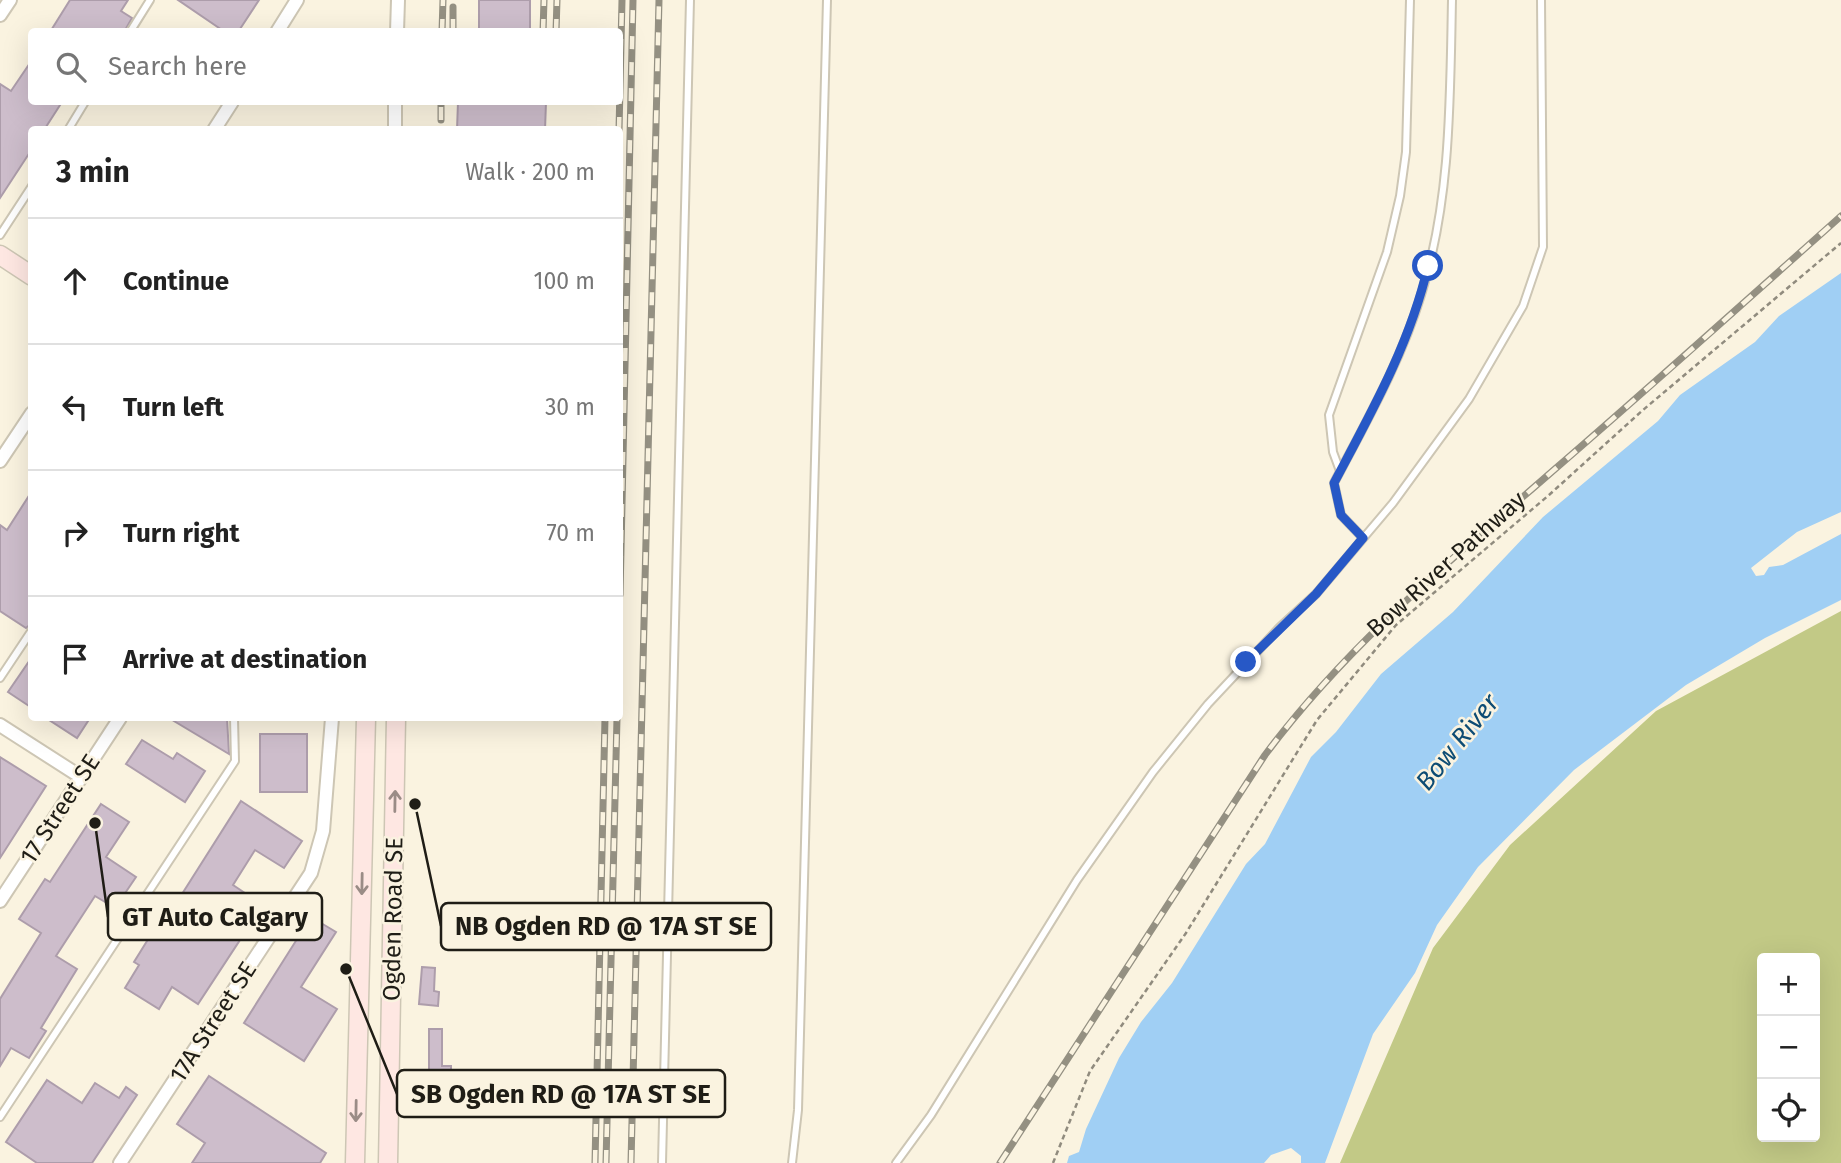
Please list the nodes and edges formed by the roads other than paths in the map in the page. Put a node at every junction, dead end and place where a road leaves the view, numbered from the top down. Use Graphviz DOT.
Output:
graph roads {
  1 [pos="10,0"];
  2 [pos="150,0"];
  3 [pos="297,0"];
  4 [pos="398,0"];
  5 [pos="690,0"];
  6 [pos="827,0"];
  7 [pos="1410,0"];
  8 [pos="1452,0"];
  9 [pos="1541,0"];
  10 [pos="0,15"];
  11 [pos="132,28"];
  12 [pos="280,28"];
  13 [pos="397,28"];
  14 [pos="83,105"];
  15 [pos="230,105"];
  16 [pos="395,105"];
  17 [pos="70,126"];
  18 [pos="217,126"];
  19 [pos="395,126"];
  20 [pos="28,192"];
  21 [pos="0,235"];
  22 [pos="0,256"];
  23 [pos="28,274"];
  24 [pos="28,419"];
  25 [pos="0,461"];
  26 [pos="1340,471"];
  27 [pos="1363,538"];
  28 [pos="28,636"];
  29 [pos="0,678"];
  30 [pos="118,721"];
  31 [pos="233,721"];
  32 [pos="332,721"];
  33 [pos="366,721"];
  34 [pos="396,721"];
  35 [pos="0,724"];
  36 [pos="81,777"];
  37 [pos="0,901"];
  38 [pos="0,1117"];
  39 [pos="120,1163"];
  40 [pos="355,1163"];
  41 [pos="388,1163"];
  42 [pos="662,1163"];
  43 [pos="792,1163"];
  44 [pos="897,1163"];
  1 -- 10 [label="street"];
  2 -- 11 [label="lane"];
  3 -- 12 [label="street"];
  4 -- 13 [label="street"];
  5 -- 42 [label="lane"];
  6 -- 43 [label="lane"];
  7 -- 26 [label="lane"];
  8 -- 26 [label="lane"];
  9 -- 27 [label="lane"];
  14 -- 17 [label="lane"];
  15 -- 18 [label="street"];
  16 -- 19 [label="street"];
  20 -- 21 [label="lane"];
  22 -- 23 [label="street"];
  24 -- 25 [label="street"];
  26 -- 27 [label="lane"];
  27 -- 44 [label="lane"];
  28 -- 29 [label="lane"];
  30 -- 36 [label="street, 17 Street SE"];
  31 -- 38 [label="lane"];
  32 -- 39 [label="street, 17A Street SE"];
  33 -- 40 [label="street, Ogden Road SE, one-way"];
  41 -- 34 [label="street, Ogden Road SE, one-way"];
  35 -- 36 [label="street"];
  36 -- 37 [label="street, 17 Street SE"];
}
